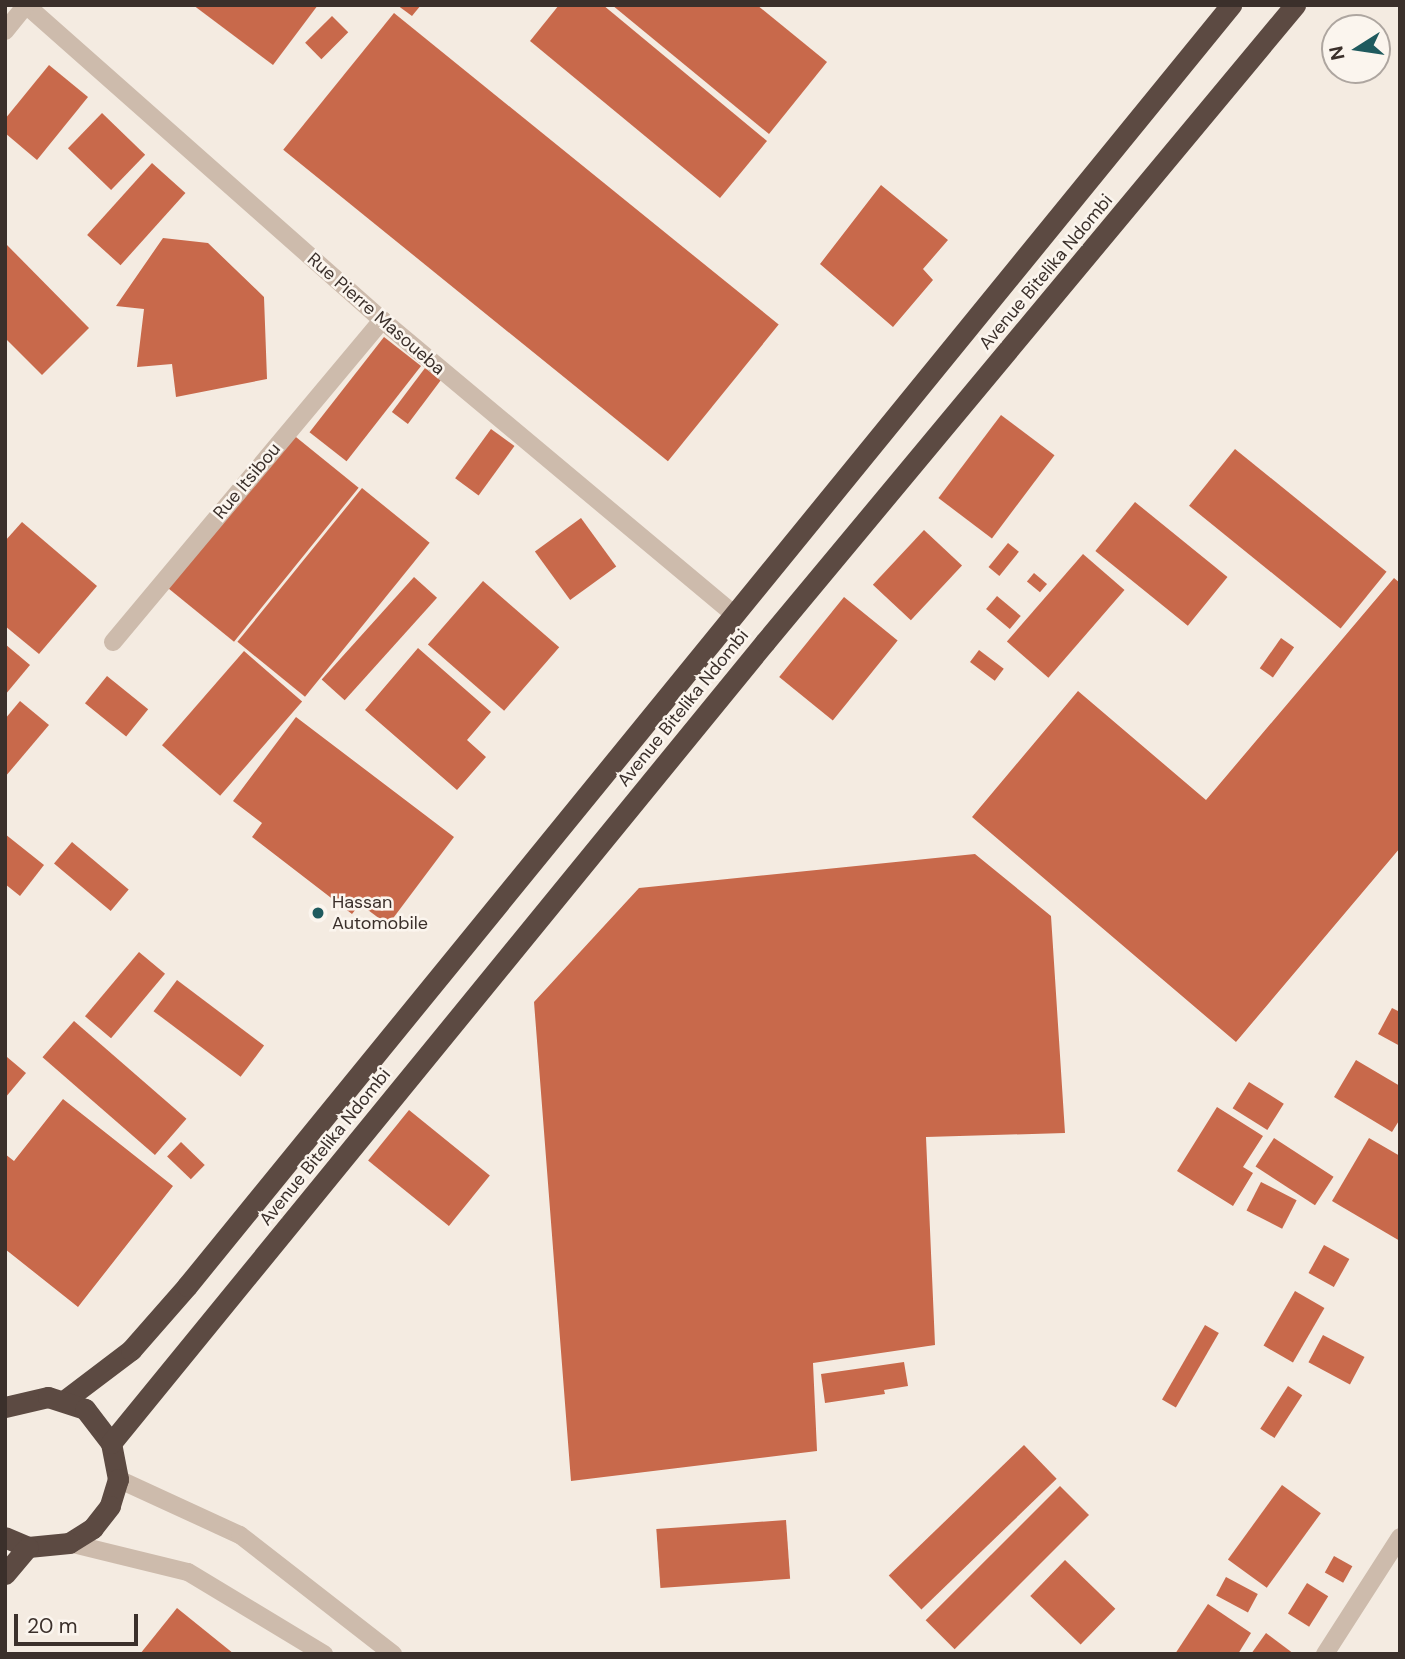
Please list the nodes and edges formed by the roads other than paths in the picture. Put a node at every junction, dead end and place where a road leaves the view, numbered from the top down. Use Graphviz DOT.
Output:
graph roads {
  1 [pos="26,5"];
  2 [pos="1231,5"];
  3 [pos="1295,5"];
  4 [pos="5,32"];
  5 [pos="382,320"];
  6 [pos="734,614"];
  7 [pos="113,642"];
  8 [pos="65,1400"];
  9 [pos="5,1407"];
  10 [pos="111,1443"];
  11 [pos="118,1479"];
  12 [pos="5,1537"];
  13 [pos="1400,1537"];
  14 [pos="69,1543"];
  15 [pos="28,1547"];
  16 [pos="5,1574"];
  17 [pos="324,1654"];
  18 [pos="393,1654"];
  19 [pos="1325,1654"];
  1 -- 4 [label="street"];
  1 -- 5 [label="street, Rue Pierre Masoueba"];
  2 -- 6 [label="highway, Avenue Bitelika Ndombi"];
  3 -- 10 [label="highway, Avenue Bitelika Ndombi"];
  5 -- 6 [label="street, Rue Pierre Masoueba"];
  5 -- 7 [label="street, Rue Itsibou"];
  6 -- 8 [label="highway, Avenue Bitelika Ndombi"];
  8 -- 9 [label="highway"];
  8 -- 10 [label="highway"];
  10 -- 11 [label="highway"];
  11 -- 14 [label="highway"];
  11 -- 18 [label="street"];
  12 -- 15 [label="highway"];
  13 -- 19 [label="street"];
  14 -- 15 [label="highway"];
  14 -- 17 [label="street"];
  15 -- 16 [label="highway"];
}
